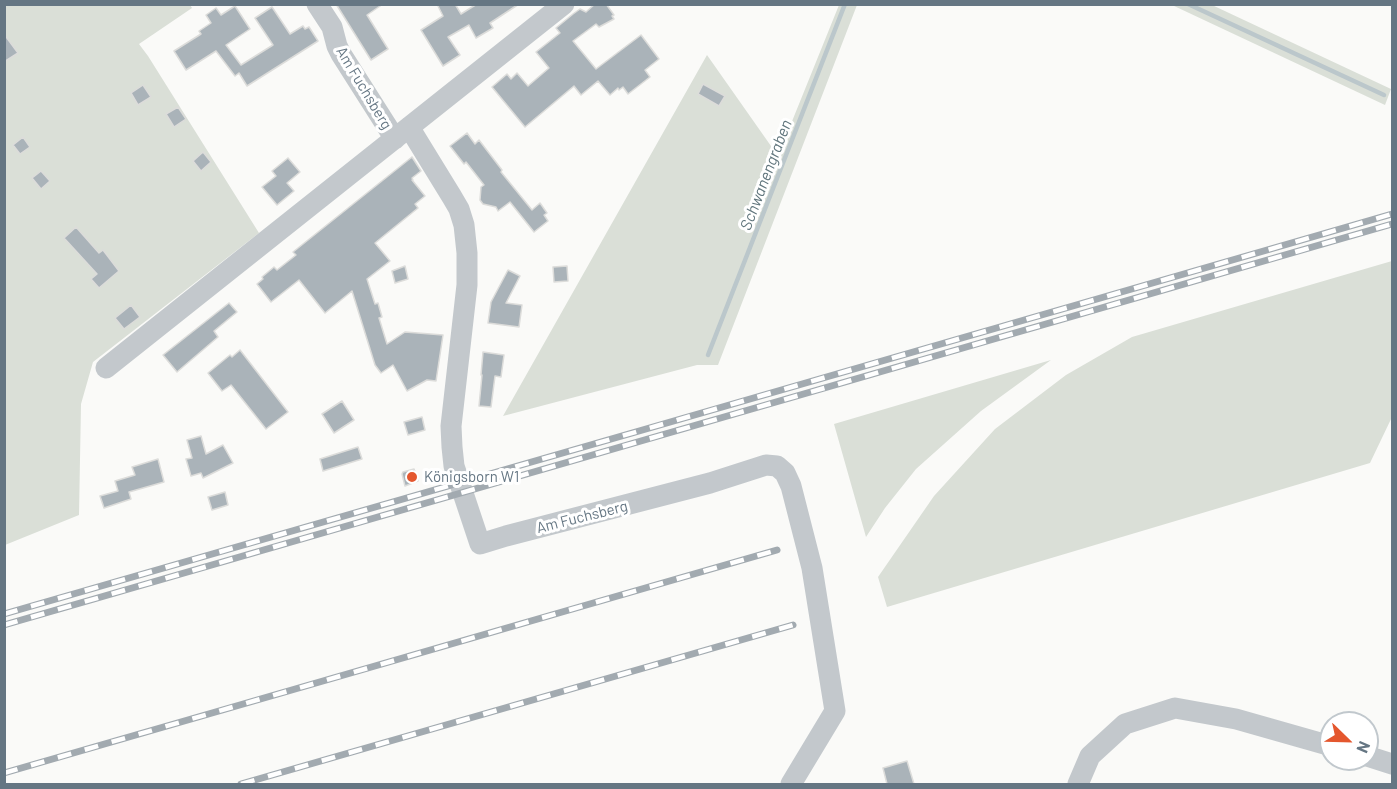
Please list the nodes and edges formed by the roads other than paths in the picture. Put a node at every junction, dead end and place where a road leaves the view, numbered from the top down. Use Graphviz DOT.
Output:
graph roads {
  1 [pos="317,4"];
  2 [pos="564,4"];
  3 [pos="402,133"];
  4 [pos="106,368"];
  5 [pos="1319,743"];
  6 [pos="791,784"];
  7 [pos="1078,784"];
  1 -- 3 [label="street, Am Fuchsberg"];
  2 -- 3 [label="street, Am Fuchsberg"];
  3 -- 4 [label="street, Am Fuchsberg"];
  3 -- 6 [label="street, Am Fuchsberg"];
  5 -- 7 [label="street"];
}
